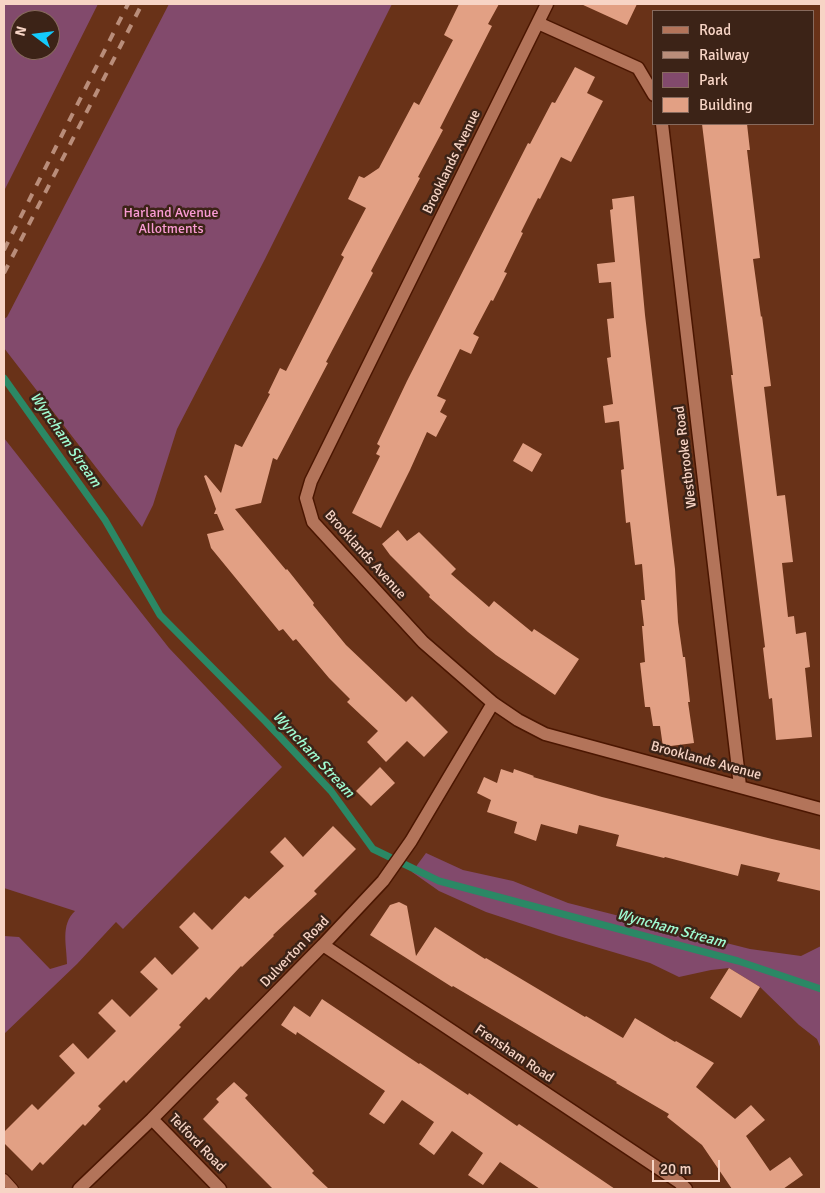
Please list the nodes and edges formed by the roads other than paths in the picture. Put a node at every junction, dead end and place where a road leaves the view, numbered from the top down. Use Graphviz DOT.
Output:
graph roads {
  1 [pos="547,4"];
  2 [pos="538,23"];
  3 [pos="652,92"];
  4 [pos="662,125"];
  5 [pos="493,703"];
  6 [pos="740,786"];
  7 [pos="821,809"];
  8 [pos="323,945"];
  9 [pos="152,1118"];
  10 [pos="4,1178"];
  11 [pos="13,1189"];
  12 [pos="79,1189"];
  13 [pos="220,1189"];
  14 [pos="686,1189"];
  1 -- 2 [label="street, Brooklands Avenue"];
  2 -- 3 [label="street"];
  2 -- 5 [label="street, Brooklands Avenue"];
  4 -- 6 [label="street, Westbrooke Road"];
  5 -- 6 [label="street, Brooklands Avenue"];
  5 -- 8 [label="street, Dulverton Road"];
  6 -- 7 [label="street, Brooklands Avenue"];
  8 -- 9 [label="street, Dulverton Road"];
  8 -- 14 [label="street, Frensham Road"];
  9 -- 12 [label="street, Dulverton Road"];
  9 -- 13 [label="street, Telford Road"];
  10 -- 11 [label="lane"];
}
